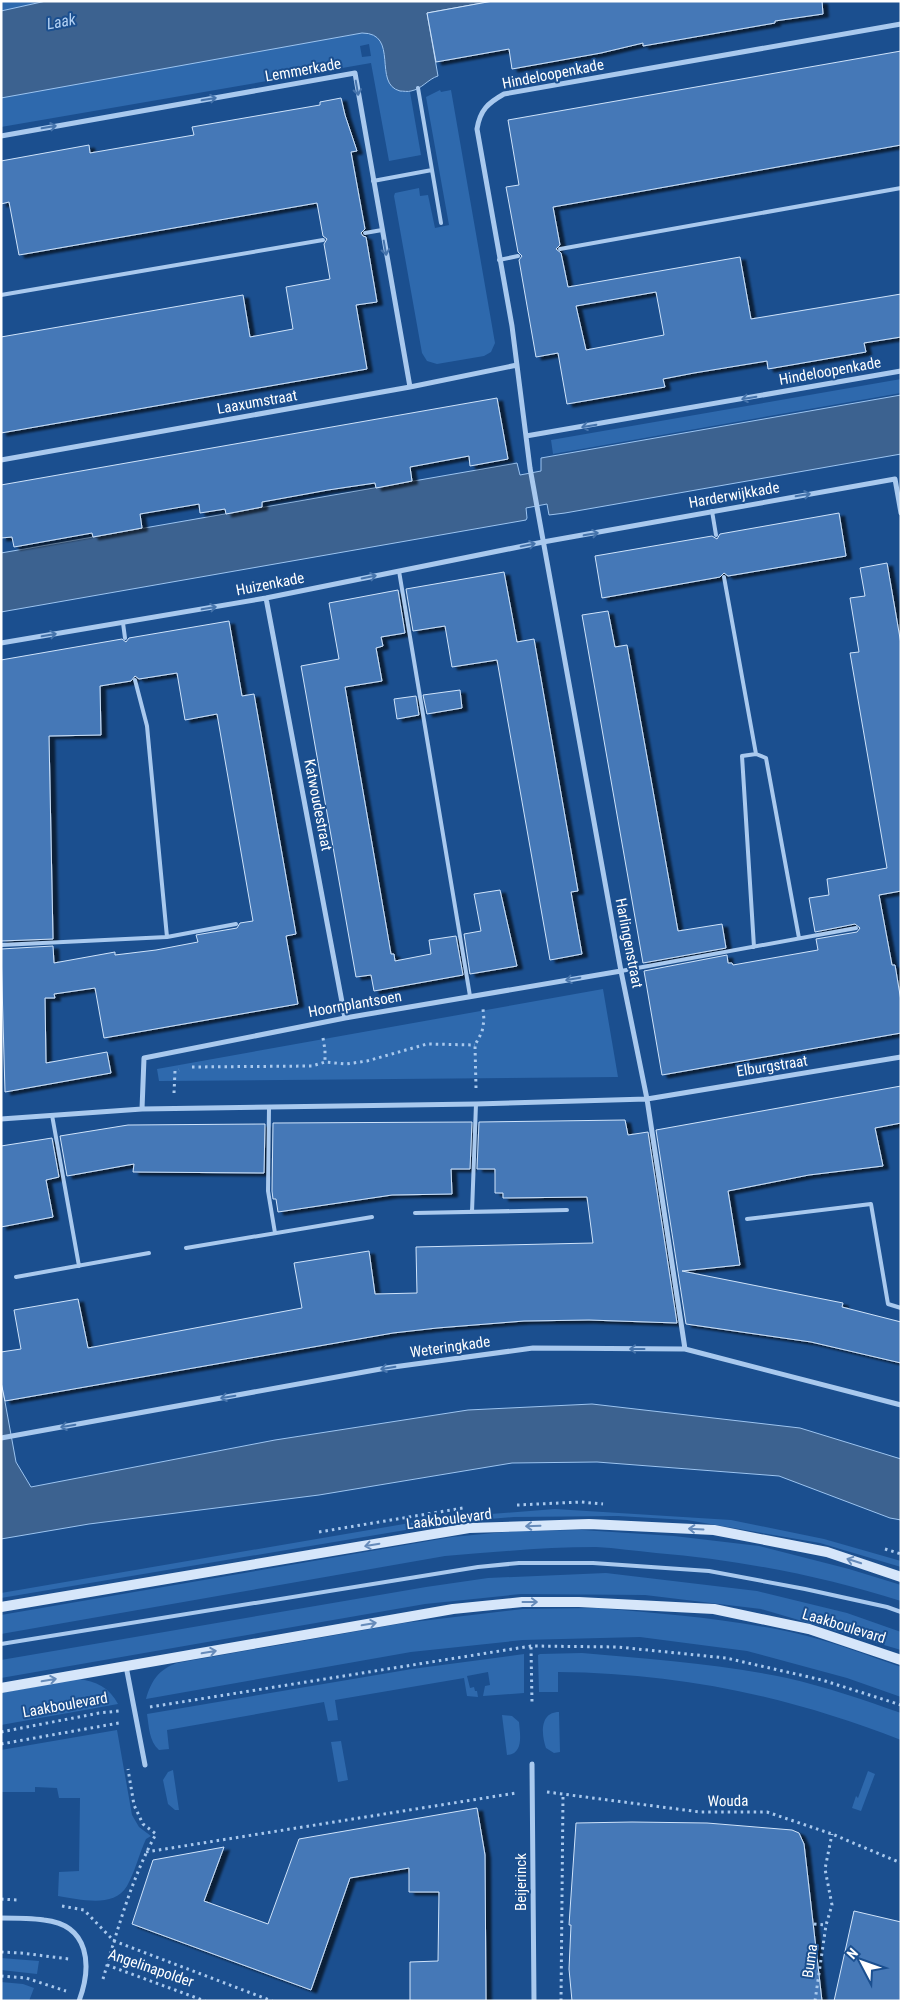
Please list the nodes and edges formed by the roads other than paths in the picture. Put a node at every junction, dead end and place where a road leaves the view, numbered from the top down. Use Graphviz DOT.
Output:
graph roads {
  1 [pos="901,24"];
  2 [pos="418,88"];
  3 [pos="1,136"];
  4 [pos="432,170"];
  5 [pos="373,180"];
  6 [pos="901,188"];
  7 [pos="442,222"];
  8 [pos="382,230"];
  9 [pos="366,233"];
  10 [pos="324,240"];
  11 [pos="560,249"];
  12 [pos="518,256"];
  13 [pos="499,260"];
  14 [pos="1,295"];
  15 [pos="517,365"];
  16 [pos="901,371"];
  17 [pos="410,387"];
  18 [pos="526,436"];
  19 [pos="1,460"];
  20 [pos="712,511"];
  21 [pos="901,513"];
  22 [pos="716,535"];
  23 [pos="543,542"];
  24 [pos="399,571"];
  25 [pos="724,577"];
  26 [pos="266,598"];
  27 [pos="123,623"];
  28 [pos="126,638"];
  29 [pos="1,643"];
  30 [pos="135,680"];
  31 [pos="756,754"];
  32 [pos="236,924"];
  33 [pos="856,928"];
  34 [pos="167,938"];
  35 [pos="798,938"];
  36 [pos="1,945"];
  37 [pos="754,947"];
  38 [pos="621,971"];
  39 [pos="470,996"];
  40 [pos="345,1018"];
  41 [pos="901,1058"];
  42 [pos="647,1099"];
  43 [pos="476,1104"];
  44 [pos="269,1108"];
  45 [pos="142,1109"];
  46 [pos="52,1115"];
  47 [pos="1,1119"];
  48 [pos="566,1210"];
  49 [pos="472,1212"];
  50 [pos="415,1213"];
  51 [pos="372,1217"];
  52 [pos="747,1220"];
  53 [pos="275,1233"];
  54 [pos="186,1248"];
  55 [pos="149,1253"];
  56 [pos="78,1266"];
  57 [pos="16,1277"];
  58 [pos="901,1308"];
  59 [pos="685,1350"];
  60 [pos="901,1405"];
  61 [pos="1,1438"];
  62 [pos="901,1576"];
  63 [pos="1,1607"];
  64 [pos="901,1612"];
  65 [pos="1,1644"];
  66 [pos="901,1660"];
  67 [pos="126,1666"];
  68 [pos="1,1688"];
  69 [pos="532,1764"];
  70 [pos="144,1765"];
  71 [pos="1,1918"];
  72 [pos="80,1998"];
  73 [pos="534,2001"];
  1 -- 13 [label="street, Hindeloopenkade"];
  2 -- 4 [label="lane"];
  3 -- 5 [label="street, Lemmerkade, one-way"];
  4 -- 5 [label="lane"];
  4 -- 7 [label="lane"];
  5 -- 8 [label="street, Lemmerkade"];
  6 -- 11 [label="lane"];
  8 -- 9 [label="lane"];
  8 -- 17 [label="street, Lemmerkade, one-way"];
  10 -- 14 [label="lane"];
  12 -- 13 [label="lane"];
  13 -- 15 [label="street, Hindeloopenkade"];
  15 -- 17 [label="street, Laaxumstraat"];
  15 -- 18 [label="street, Hindeloopenkade"];
  16 -- 18 [label="street, Hindeloopenkade, one-way"];
  17 -- 19 [label="street, Laaxumstraat"];
  18 -- 23 [label="street, Hindeloopenkade"];
  20 -- 21 [label="street, Harderwijkkade, one-way"];
  20 -- 22 [label="lane"];
  23 -- 20 [label="street, Harderwijkkade, one-way"];
  24 -- 23 [label="street, Huizenkade, one-way"];
  23 -- 38 [label="street, Harlingenstraat"];
  26 -- 24 [label="street, Huizenkade, one-way"];
  24 -- 39 [label="lane"];
  25 -- 31 [label="lane"];
  27 -- 26 [label="street, Huizenkade, one-way"];
  26 -- 40 [label="street, Katwoudestraat"];
  27 -- 28 [label="lane"];
  29 -- 27 [label="street, Huizenkade, one-way"];
  30 -- 34 [label="lane"];
  31 -- 35 [label="lane"];
  31 -- 37 [label="lane"];
  32 -- 34 [label="lane"];
  33 -- 35 [label="lane"];
  34 -- 36 [label="lane"];
  35 -- 37 [label="lane"];
  37 -- 38 [label="lane"];
  38 -- 39 [label="street, Hoornplantsoen, one-way"];
  38 -- 42 [label="street, Harlingenstraat"];
  39 -- 40 [label="street, Hoornplantsoen"];
  40 -- 45 [label="street, Hoornplantsoen"];
  41 -- 42 [label="street, Elburgstraat"];
  42 -- 43 [label="street"];
  42 -- 59 [label="street, Harlingenstraat"];
  43 -- 44 [label="street"];
  43 -- 49 [label="lane"];
  44 -- 45 [label="street"];
  44 -- 53 [label="lane"];
  45 -- 46 [label="street"];
  46 -- 47 [label="street"];
  46 -- 56 [label="lane"];
  48 -- 49 [label="lane"];
  49 -- 50 [label="lane"];
  51 -- 53 [label="lane"];
  52 -- 58 [label="lane"];
  53 -- 54 [label="lane"];
  55 -- 56 [label="lane"];
  56 -- 57 [label="lane"];
  59 -- 60 [label="street, Weteringkade"];
  59 -- 61 [label="street, Weteringkade, one-way"];
  62 -- 63 [label="main road, Laakboulevard, one-way"];
  64 -- 65 [label="lane, Laakboulevard"];
  67 -- 66 [label="main road, Laakboulevard, one-way"];
  68 -- 67 [label="main road, Laakboulevard, one-way"];
  67 -- 70 [label="street"];
  69 -- 73 [label="street, Beijerinck"];
  71 -- 72 [label="street, Angelinapolder"];
}
